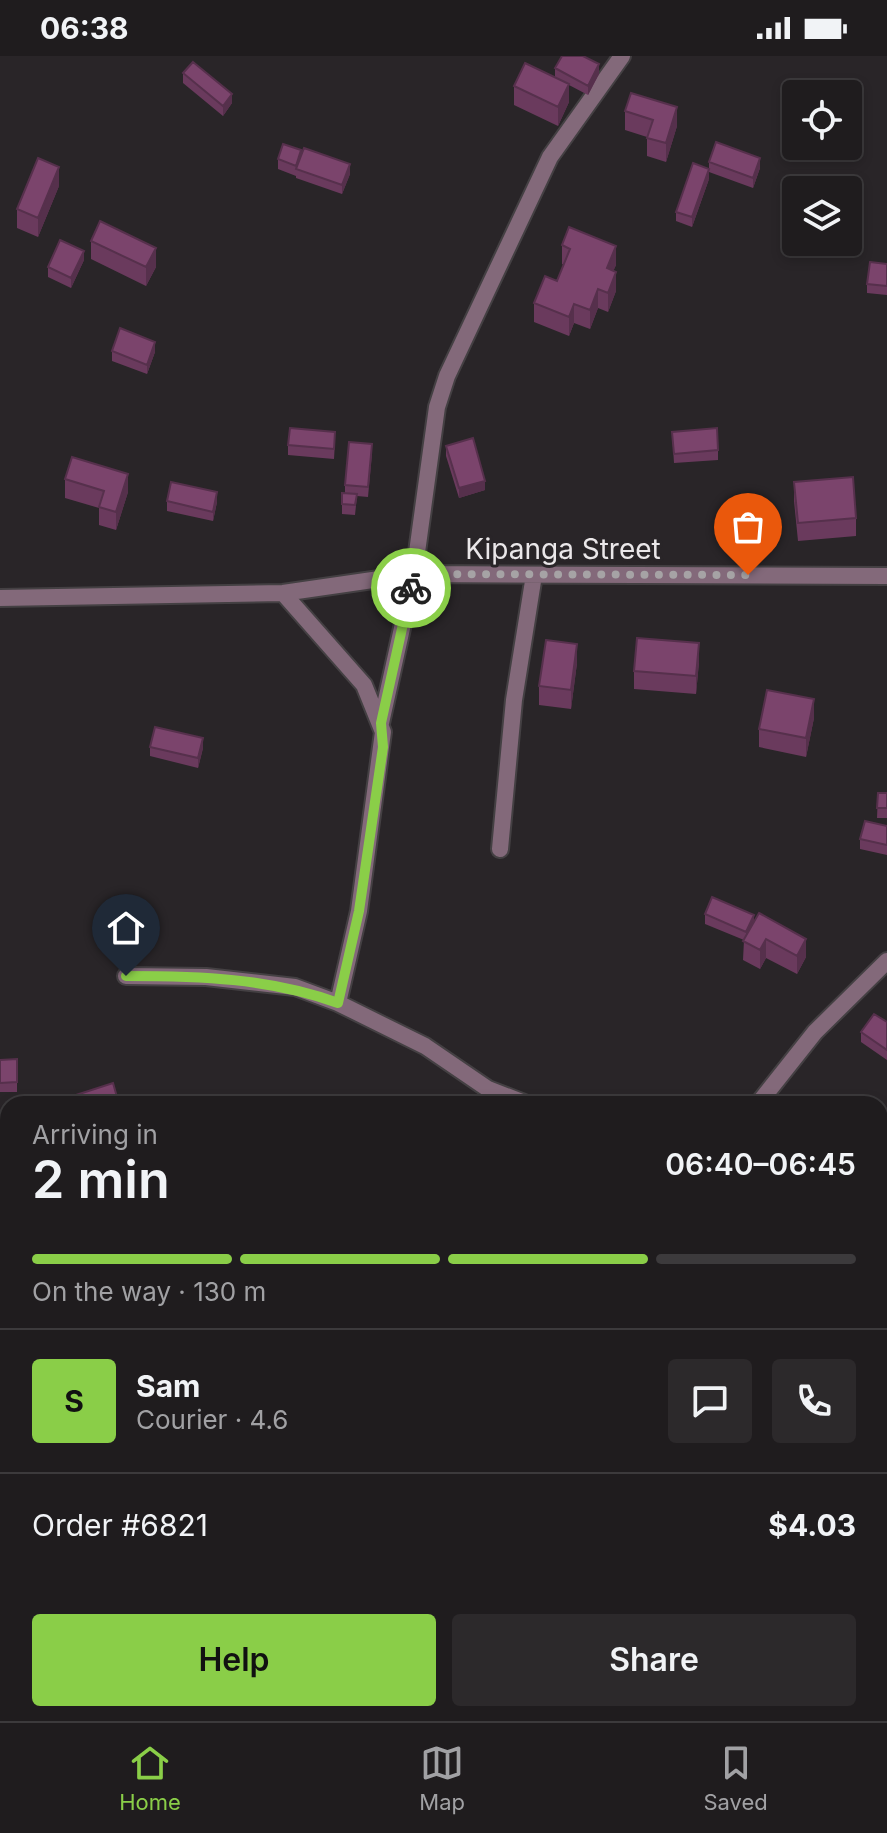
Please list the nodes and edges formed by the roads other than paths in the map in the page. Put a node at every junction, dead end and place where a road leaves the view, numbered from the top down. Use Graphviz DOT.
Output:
graph roads {
  1 [pos="622,56"];
  2 [pos="414,574"];
  3 [pos="534,575"];
  4 [pos="887,576"];
  5 [pos="283,593"];
  6 [pos="0,598"];
  7 [pos="381,723"];
  8 [pos="500,849"];
  9 [pos="887,961"];
  10 [pos="126,976"];
  11 [pos="338,1003"];
  12 [pos="506,1096"];
  13 [pos="764,1096"];
  1 -- 2 [label="street"];
  2 -- 3 [label="street, Kipanga Street"];
  2 -- 5 [label="street, Kipanga Street"];
  2 -- 7 [label="street"];
  3 -- 4 [label="street, Kipanga Street"];
  3 -- 8 [label="street"];
  5 -- 6 [label="street, Kipanga Street"];
  5 -- 7 [label="street"];
  7 -- 11 [label="street"];
  9 -- 13 [label="street"];
  10 -- 11 [label="street"];
  11 -- 12 [label="street"];
}
